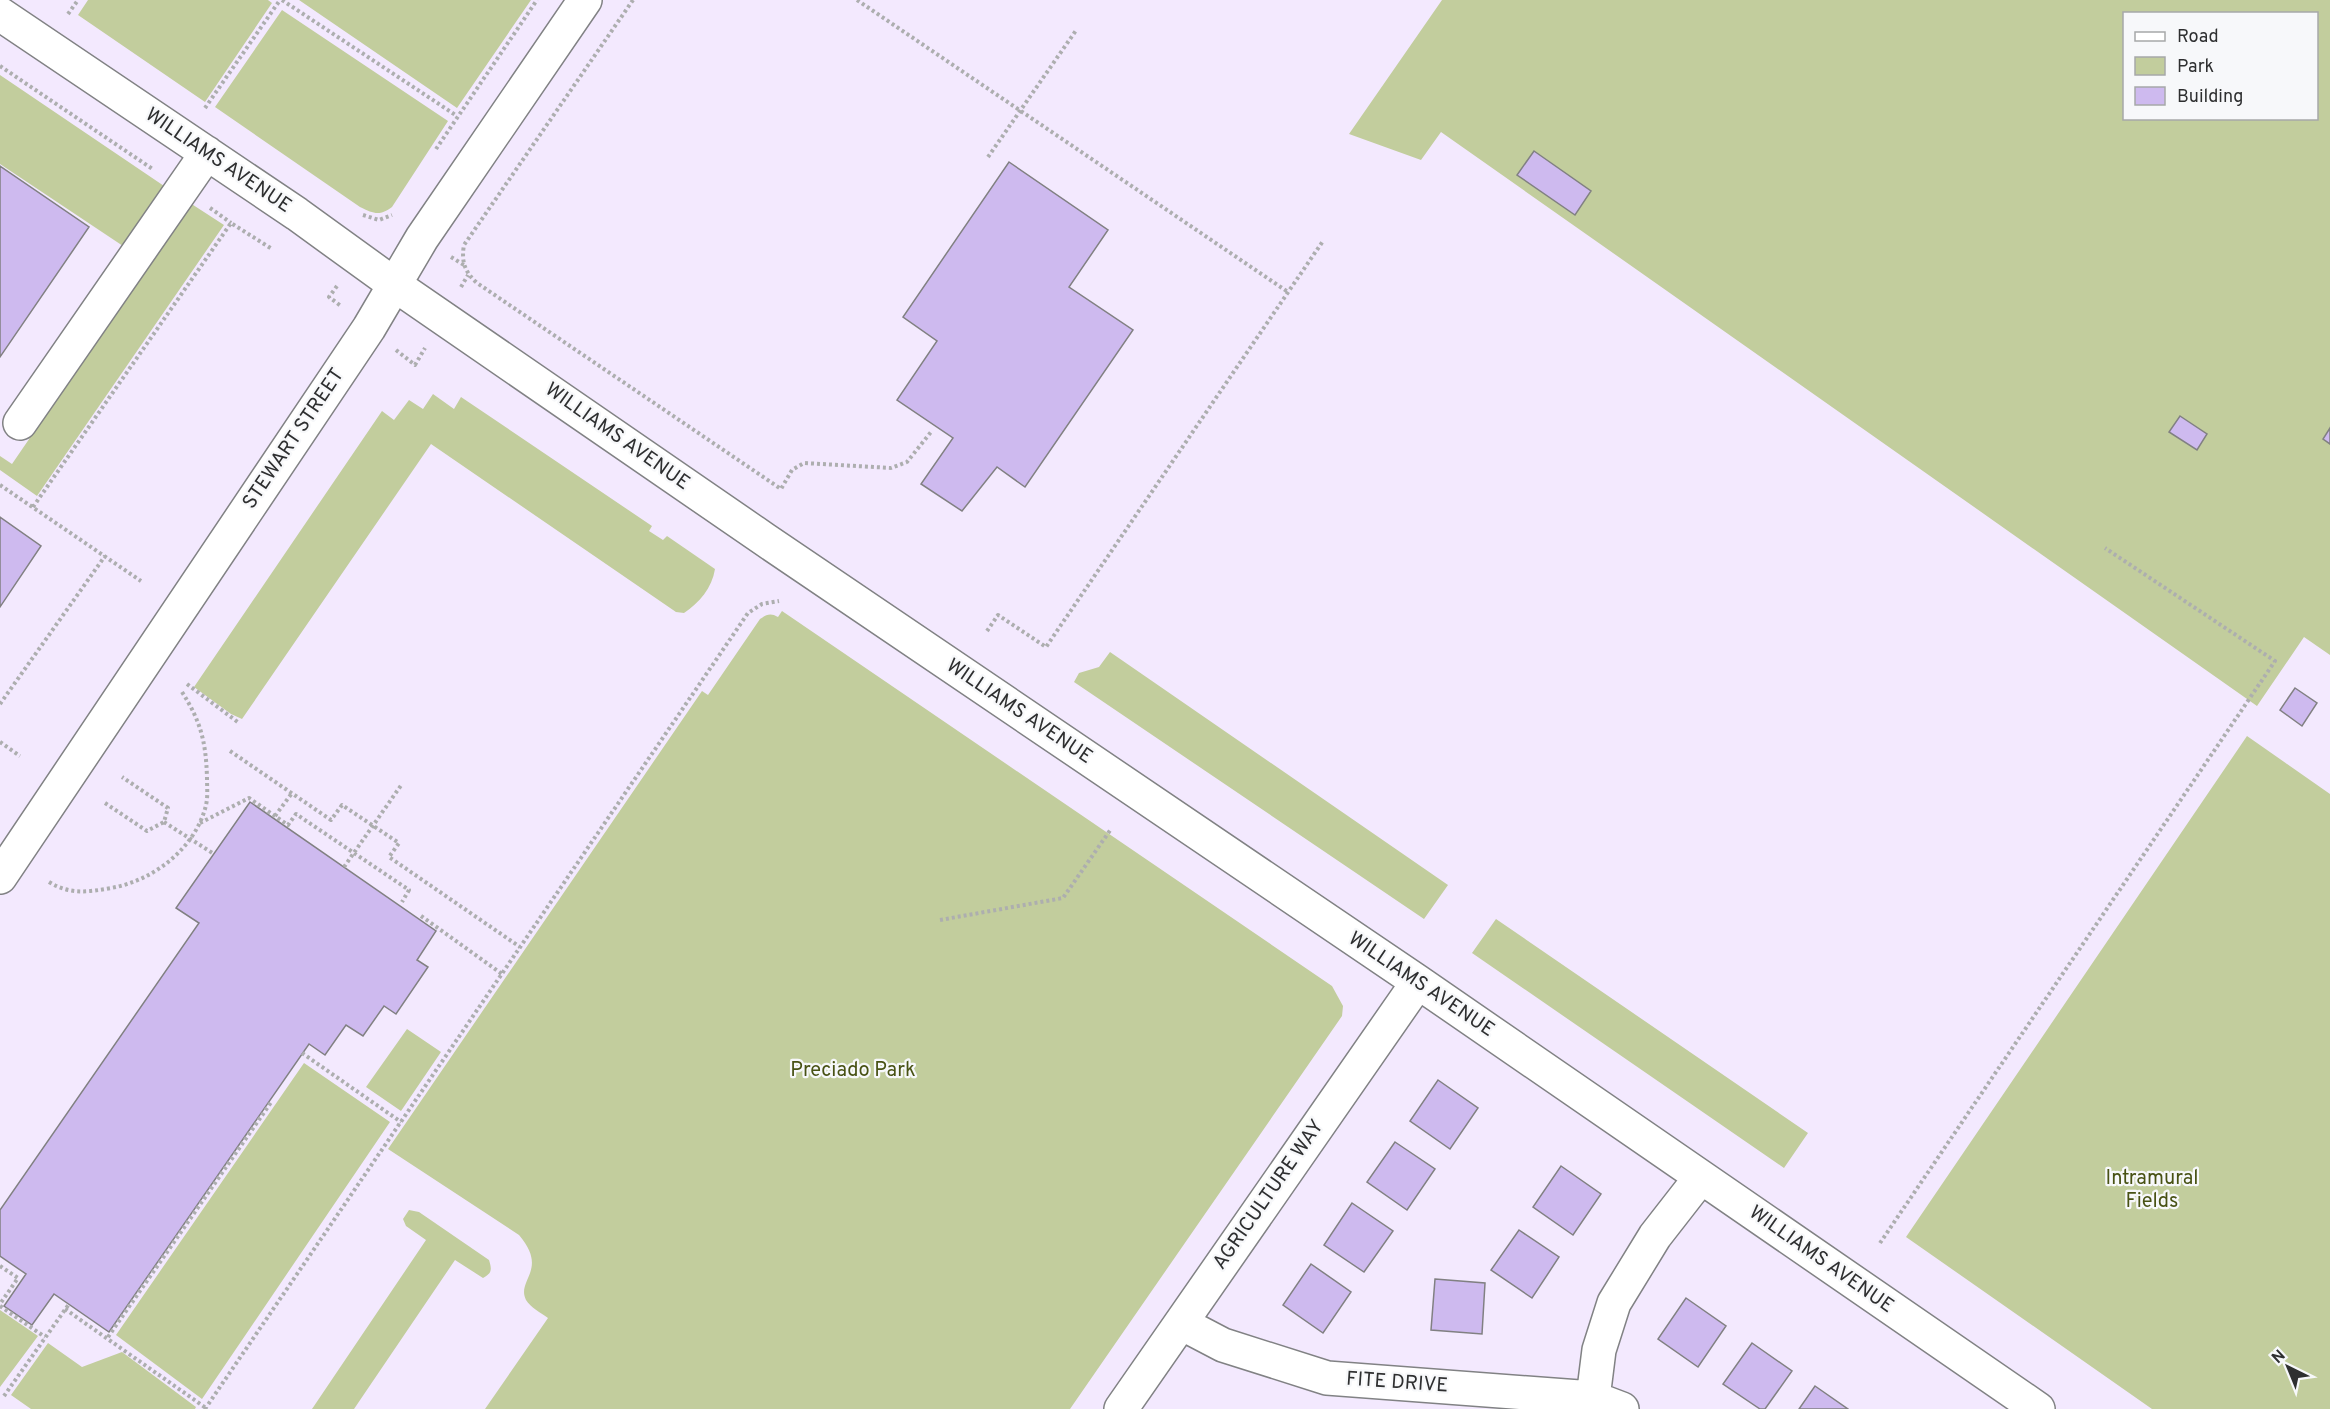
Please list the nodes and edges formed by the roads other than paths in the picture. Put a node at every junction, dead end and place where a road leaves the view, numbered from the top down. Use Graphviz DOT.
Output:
graph roads {
  1 [pos="585,0"];
  2 [pos="0,14"];
  3 [pos="207,153"];
  4 [pos="395,285"];
  5 [pos="20,423"];
  6 [pos="0,877"];
  7 [pos="1418,982"];
  8 [pos="1701,1177"];
  9 [pos="1181,1323"];
  10 [pos="1608,1403"];
  11 [pos="1121,1409"];
  12 [pos="2038,1409"];
  1 -- 4 [label="street, STEWART STREET"];
  2 -- 3 [label="street, WILLIAMS AVENUE"];
  3 -- 4 [label="street, WILLIAMS AVENUE"];
  3 -- 5 [label="street"];
  4 -- 6 [label="street, STEWART STREET"];
  4 -- 7 [label="street, WILLIAMS AVENUE"];
  7 -- 8 [label="street, WILLIAMS AVENUE"];
  7 -- 9 [label="street, AGRICULTURE WAY"];
  8 -- 10 [label="street"];
  8 -- 12 [label="street, WILLIAMS AVENUE"];
  9 -- 10 [label="street, FITE DRIVE"];
  9 -- 11 [label="street, AGRICULTURE WAY"];
}
